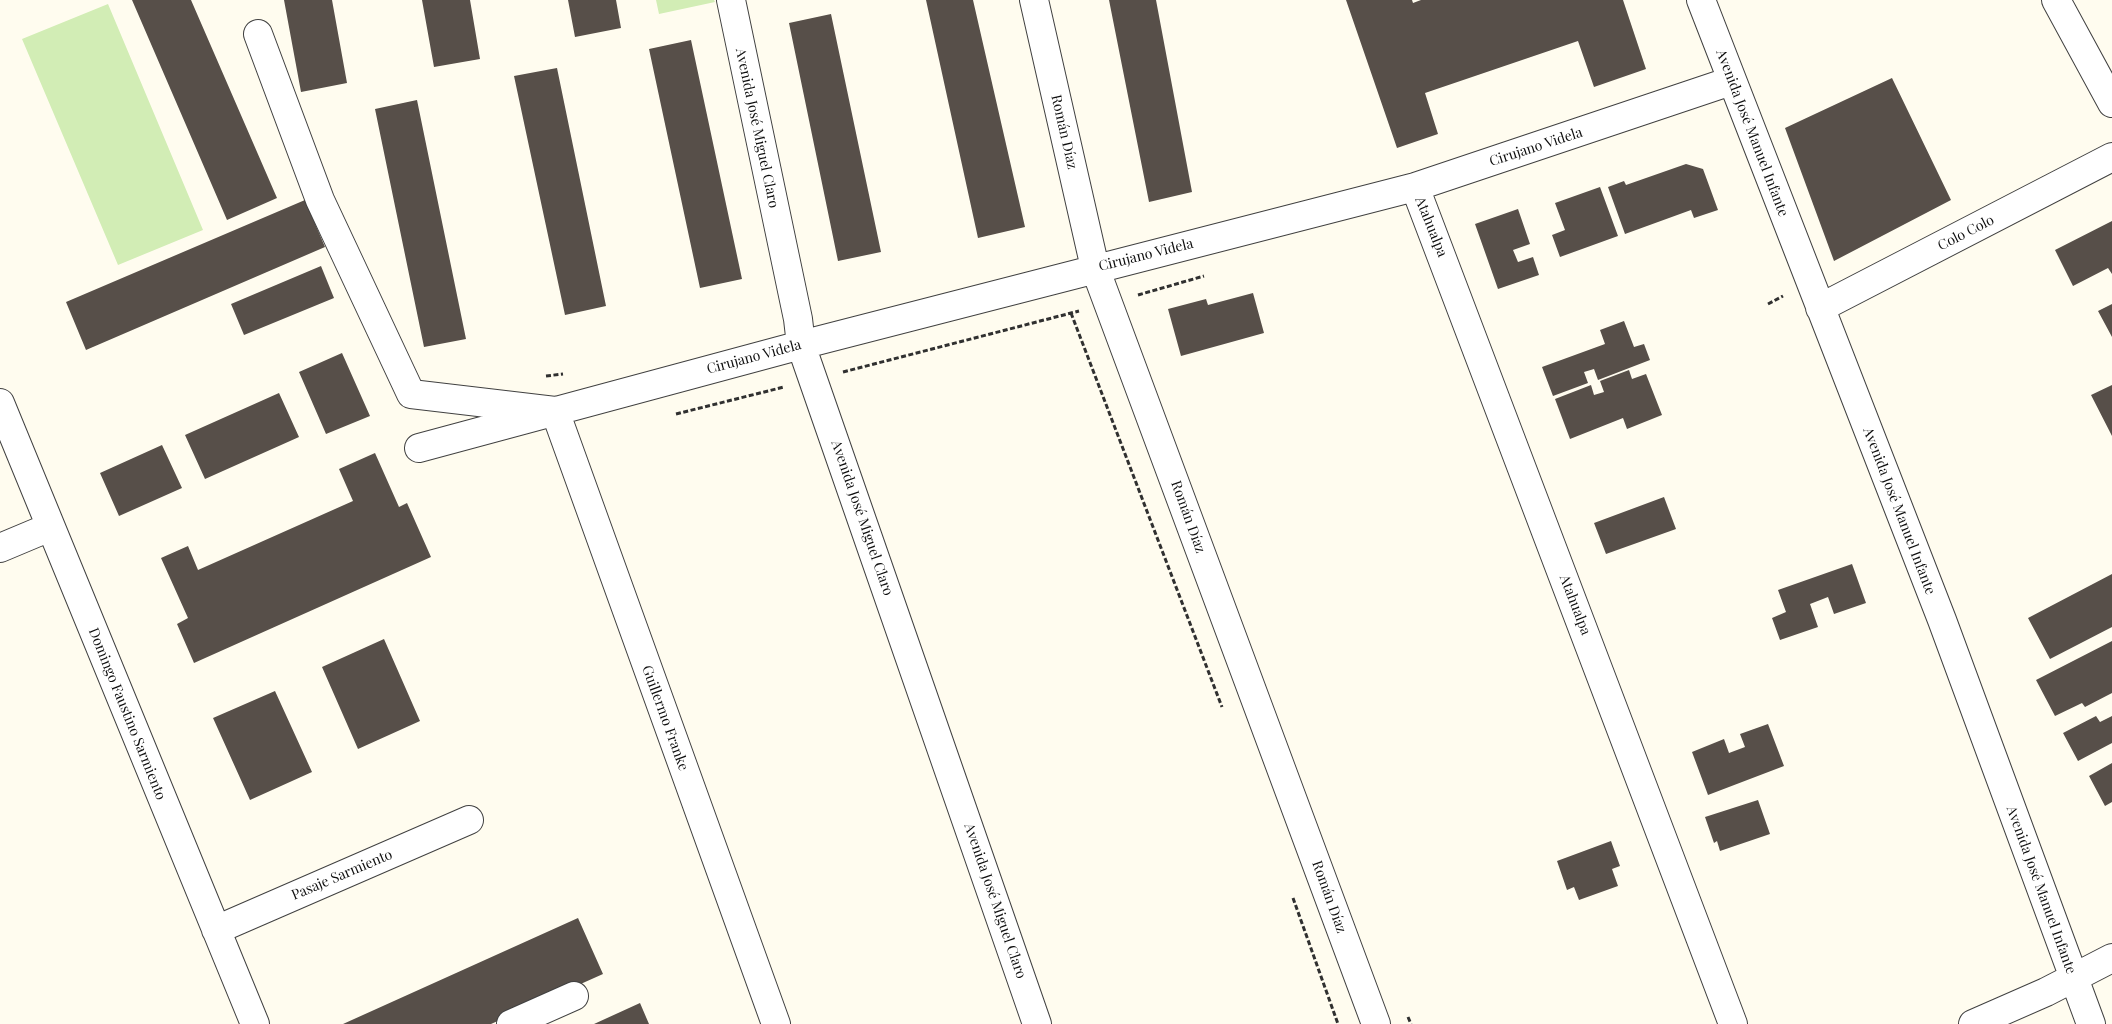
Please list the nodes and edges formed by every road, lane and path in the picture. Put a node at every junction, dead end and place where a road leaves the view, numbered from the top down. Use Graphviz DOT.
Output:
graph roads {
  1 [pos="731,0"];
  2 [pos="1034,0"];
  3 [pos="1701,0"];
  4 [pos="2056,0"];
  5 [pos="258,34"];
  6 [pos="1731,81"];
  7 [pos="2112,104"];
  8 [pos="2112,157"];
  9 [pos="1415,187"];
  10 [pos="1095,268"];
  11 [pos="1820,308"];
  12 [pos="1071,313"];
  13 [pos="801,345"];
  14 [pos="0,403"];
  15 [pos="555,411"];
  16 [pos="419,448"];
  17 [pos="50,527"];
  18 [pos="0,548"];
  19 [pos="1223,710"];
  20 [pos="469,820"];
  21 [pos="1292,894"];
  22 [pos="216,930"];
  23 [pos="2112,958"];
  24 [pos="2073,978"];
  25 [pos="574,996"];
  26 [pos="255,1024"];
  27 [pos="511,1024"];
  28 [pos="776,1024"];
  29 [pos="1037,1024"];
  30 [pos="1338,1024"];
  31 [pos="1376,1024"];
  32 [pos="1733,1024"];
  33 [pos="1973,1024"];
  34 [pos="2091,1024"];
  1 -- 13 [label="street, Avenida José Miguel Claro"];
  2 -- 10 [label="street, Román Díaz"];
  3 -- 6 [label="street, Avenida José Manuel Infante"];
  4 -- 7 [label="street"];
  5 -- 15 [label="street, Cirujano Videla"];
  6 -- 9 [label="street, Cirujano Videla"];
  6 -- 11 [label="street, Avenida José Manuel Infante"];
  8 -- 11 [label="street, Colo Colo"];
  9 -- 10 [label="street, Cirujano Videla"];
  9 -- 32 [label="street, Atahualpa"];
  10 -- 13 [label="street, Cirujano Videla"];
  10 -- 31 [label="street, Román Díaz"];
  11 -- 24 [label="street, Avenida José Manuel Infante"];
  12 -- 19 [label="path"];
  13 -- 15 [label="street, Cirujano Videla"];
  13 -- 29 [label="street, Avenida José Miguel Claro"];
  14 -- 17 [label="street, Domingo Faustino Sarmiento"];
  15 -- 16 [label="street, Cirujano Videla"];
  15 -- 28 [label="street, Guillermo Franke"];
  17 -- 18 [label="street"];
  17 -- 22 [label="street, Domingo Faustino Sarmiento"];
  20 -- 22 [label="street, Pasaje Sarmiento"];
  21 -- 30 [label="path"];
  22 -- 26 [label="street, Domingo Faustino Sarmiento"];
  23 -- 24 [label="street"];
  24 -- 33 [label="street"];
  24 -- 34 [label="street, Avenida José Manuel Infante"];
  25 -- 27 [label="street"];
}
